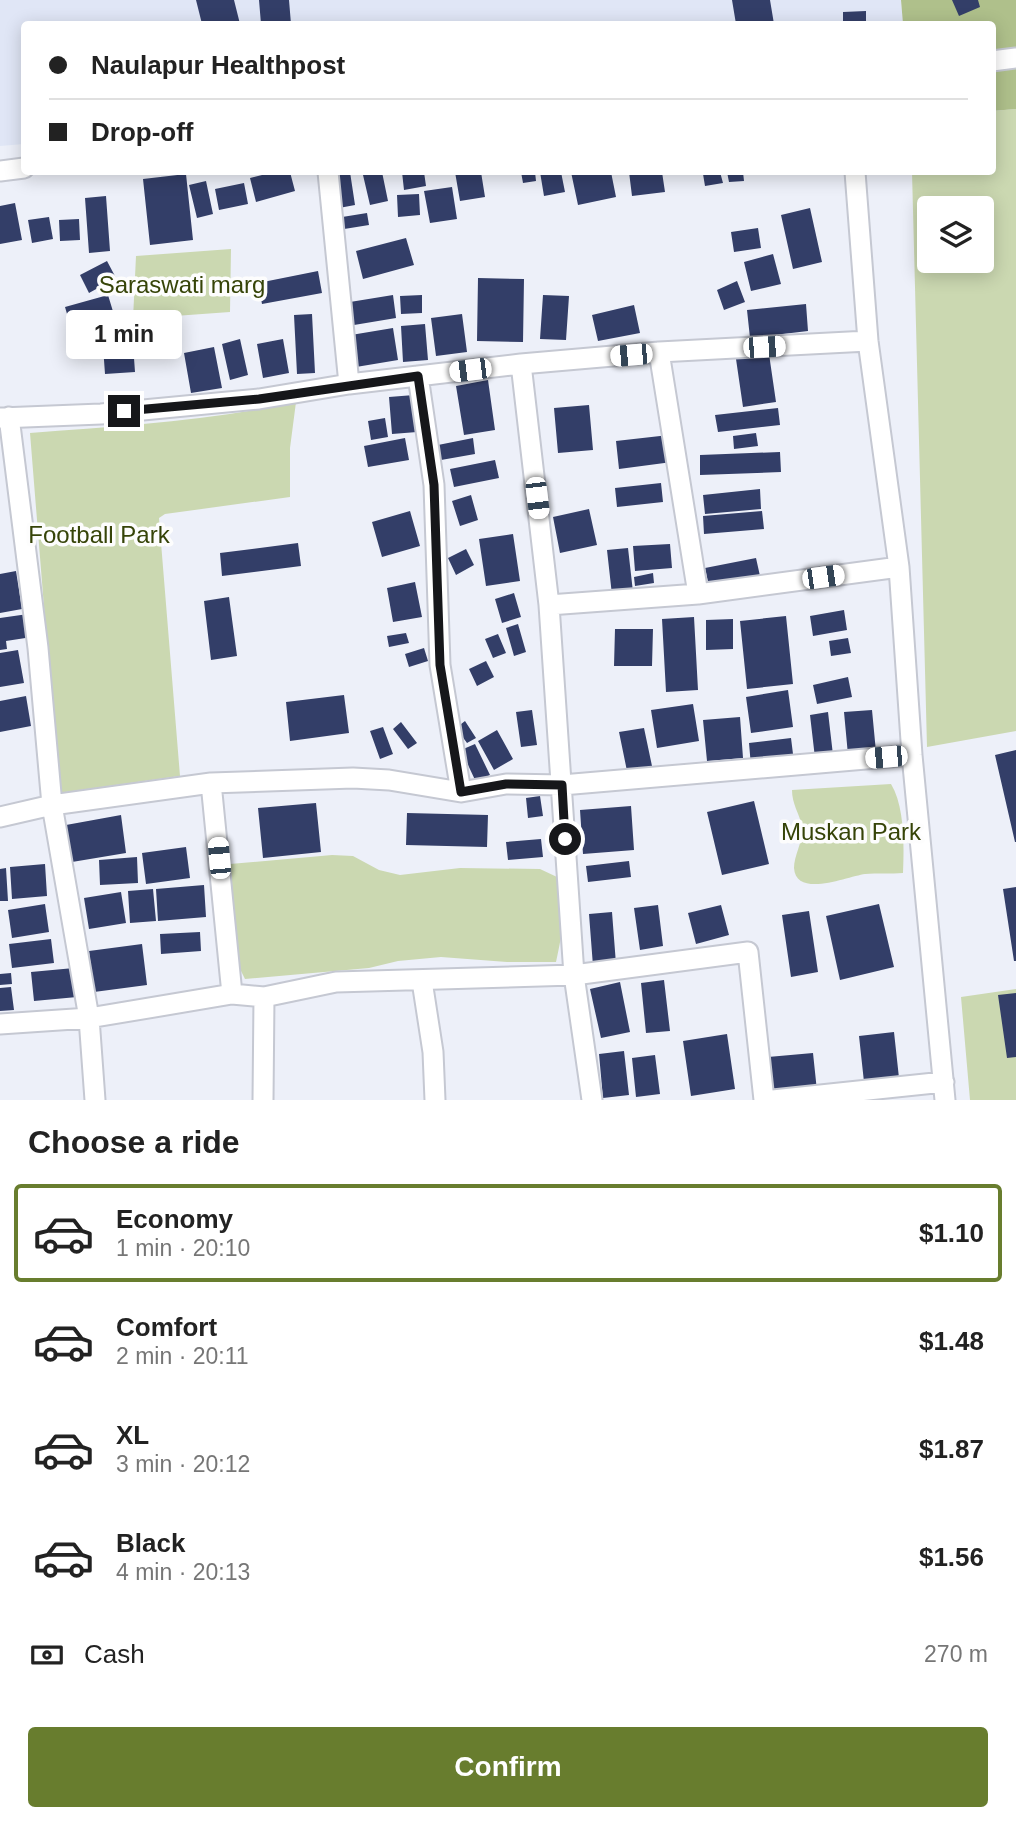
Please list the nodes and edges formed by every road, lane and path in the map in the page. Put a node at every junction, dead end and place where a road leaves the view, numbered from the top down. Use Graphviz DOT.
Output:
graph roads {
  1 [pos="1016,58"];
  2 [pos="996,60"];
  3 [pos="21,168"];
  4 [pos="0,171"];
  5 [pos="328,175"];
  6 [pos="855,175"];
  7 [pos="868,341"];
  8 [pos="659,352"];
  9 [pos="521,364"];
  10 [pos="418,376"];
  11 [pos="349,384"];
  12 [pos="5,417"];
  13 [pos="898,567"];
  14 [pos="698,594"];
  15 [pos="549,605"];
  16 [pos="912,755"];
  17 [pos="211,783"];
  18 [pos="562,785"];
  19 [pos="461,792"];
  20 [pos="52,805"];
  21 [pos="0,817"];
  22 [pos="574,975"];
  23 [pos="422,981"];
  24 [pos="232,995"];
  25 [pos="264,997"];
  26 [pos="89,1018"];
  27 [pos="0,1024"];
  28 [pos="944,1091"];
  29 [pos="95,1100"];
  30 [pos="263,1100"];
  31 [pos="435,1100"];
  32 [pos="592,1100"];
  33 [pos="764,1100"];
  34 [pos="773,1100"];
  1 -- 2 [label="street"];
  3 -- 4 [label="street"];
  5 -- 11 [label="street"];
  6 -- 7 [label="street"];
  7 -- 8 [label="street"];
  7 -- 13 [label="street"];
  8 -- 9 [label="street"];
  8 -- 14 [label="street"];
  9 -- 10 [label="street"];
  9 -- 15 [label="street"];
  10 -- 11 [label="street"];
  10 -- 19 [label="street"];
  11 -- 12 [label="street"];
  12 -- 20 [label="street"];
  13 -- 14 [label="street"];
  13 -- 16 [label="street"];
  14 -- 15 [label="street"];
  15 -- 18 [label="street"];
  16 -- 18 [label="street"];
  16 -- 28 [label="street"];
  17 -- 19 [label="street"];
  17 -- 20 [label="street"];
  17 -- 24 [label="street"];
  18 -- 19 [label="street"];
  18 -- 22 [label="street"];
  20 -- 21 [label="street"];
  20 -- 26 [label="street"];
  22 -- 23 [label="street"];
  22 -- 32 [label="street"];
  22 -- 33 [label="street"];
  23 -- 25 [label="street"];
  23 -- 31 [label="street"];
  24 -- 25 [label="street"];
  24 -- 26 [label="street"];
  25 -- 30 [label="street"];
  26 -- 27 [label="street"];
  26 -- 29 [label="street"];
  28 -- 34 [label="street"];
}
